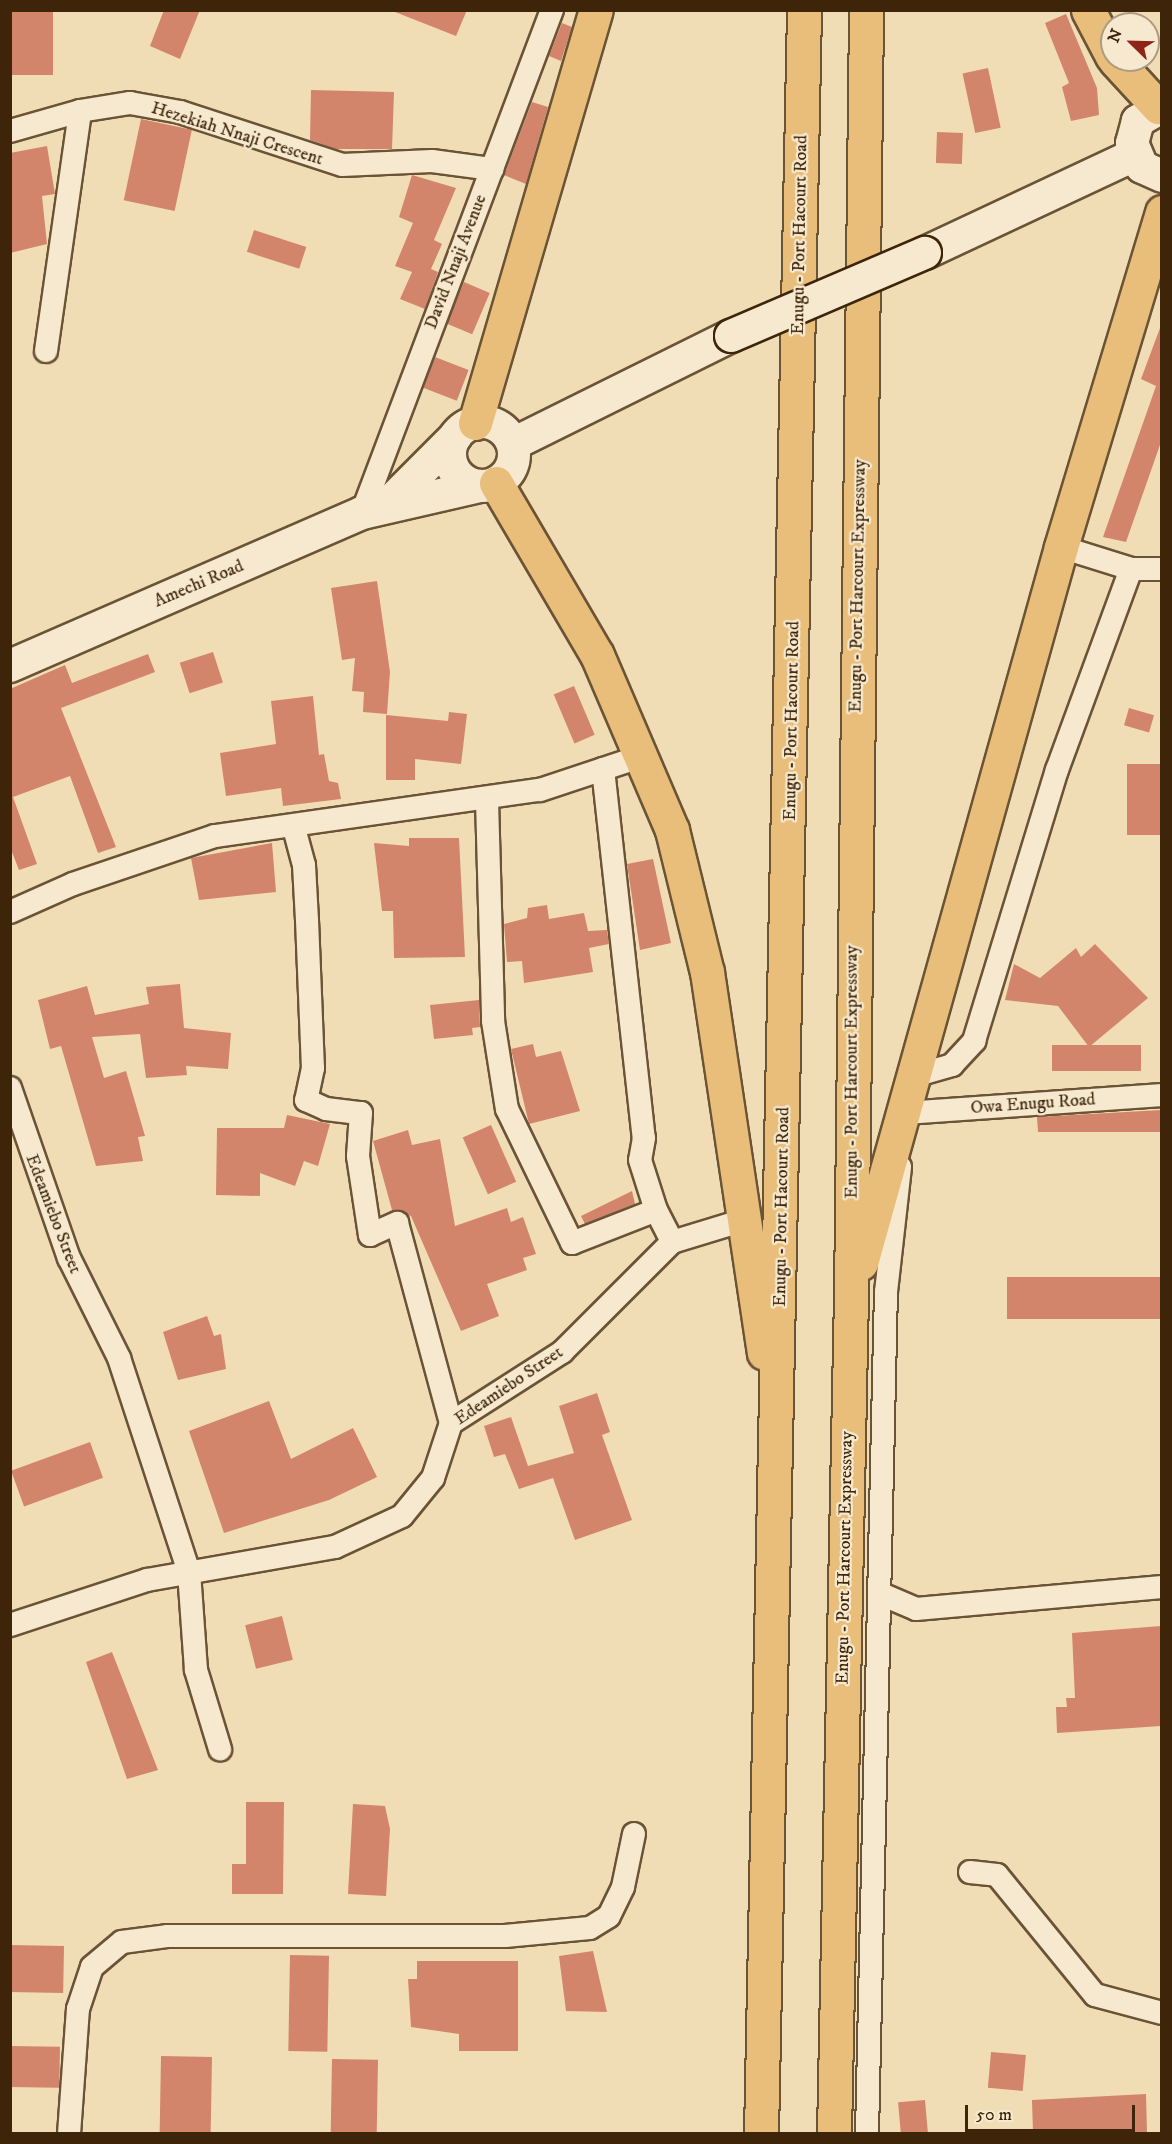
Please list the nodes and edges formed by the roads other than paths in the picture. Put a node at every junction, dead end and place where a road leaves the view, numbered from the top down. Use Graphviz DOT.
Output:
graph roads {
  1 [pos="552,10"];
  2 [pos="596,10"];
  3 [pos="804,10"];
  4 [pos="866,10"];
  5 [pos="1088,10"];
  6 [pos="1100,33"];
  7 [pos="1126,72"];
  8 [pos="1160,107"];
  9 [pos="80,111"];
  10 [pos="10,131"];
  11 [pos="1134,155"];
  12 [pos="492,170"];
  13 [pos="1161,176"];
  14 [pos="1161,212"];
  15 [pos="46,351"];
  16 [pos="465,429"];
  17 [pos="513,444"];
  18 [pos="488,484"];
  19 [pos="375,508"];
  20 [pos="1061,547"];
  21 [pos="1131,569"];
  22 [pos="1161,569"];
  23 [pos="10,666"];
  24 [pos="642,756"];
  25 [pos="603,769"];
  26 [pos="487,800"];
  27 [pos="294,828"];
  28 [pos="10,912"];
  29 [pos="914,1076"];
  30 [pos="10,1088"];
  31 [pos="1161,1095"];
  32 [pos="905,1113"];
  33 [pos="656,1210"];
  34 [pos="741,1221"];
  35 [pos="672,1242"];
  36 [pos="851,1296"];
  37 [pos="451,1423"];
  38 [pos="777,1431"];
  39 [pos="189,1572"];
  40 [pos="1161,1587"];
  41 [pos="881,1594"];
  42 [pos="10,1625"];
  43 [pos="220,1749"];
  44 [pos="634,1834"];
  45 [pos="970,1872"];
  46 [pos="1161,2013"];
  47 [pos="69,2133"];
  48 [pos="761,2133"];
  49 [pos="834,2133"];
  50 [pos="867,2133"];
  1 -- 12 [label="street, David Nnaji Avenue"];
  2 -- 16 [label="highway"];
  3 -- 38 [label="highway, Enugu - Port Hacourt Road"];
  4 -- 36 [label="highway, Enugu - Port Harcourt Expressway"];
  5 -- 6 [label="highway"];
  7 -- 8 [label="highway"];
  8 -- 11 [label="main road"];
  9 -- 10 [label="street, Hezekiah Nnaji Crescent"];
  9 -- 12 [label="street, Hezekiah Nnaji Crescent"];
  9 -- 15 [label="street"];
  11 -- 13 [label="main road"];
  11 -- 17 [label="main road, bridge"];
  12 -- 19 [label="street, David Nnaji Avenue"];
  14 -- 20 [label="highway"];
  16 -- 17 [label="main road"];
  16 -- 18 [label="main road"];
  16 -- 19 [label="main road"];
  17 -- 18 [label="main road"];
  18 -- 19 [label="main road"];
  18 -- 24 [label="highway"];
  19 -- 23 [label="main road, Amechi Road"];
  20 -- 21 [label="street"];
  20 -- 29 [label="highway"];
  21 -- 22 [label="street"];
  21 -- 29 [label="street"];
  24 -- 25 [label="street"];
  24 -- 34 [label="highway"];
  25 -- 26 [label="street"];
  25 -- 33 [label="street"];
  26 -- 27 [label="street"];
  26 -- 33 [label="street"];
  27 -- 28 [label="street"];
  27 -- 37 [label="street"];
  29 -- 32 [label="highway"];
  30 -- 39 [label="street, Edeamiebo Street"];
  31 -- 32 [label="street, Owa Enugu Road"];
  32 -- 36 [label="highway"];
  32 -- 41 [label="street"];
  33 -- 35 [label="street"];
  34 -- 35 [label="street, Edeamiebo Street"];
  34 -- 38 [label="highway"];
  35 -- 37 [label="street, Edeamiebo Street"];
  36 -- 49 [label="highway, Enugu - Port Harcourt Expressway"];
  37 -- 39 [label="street, Edeamiebo Street"];
  38 -- 48 [label="highway"];
  39 -- 42 [label="street, Edeamiebo Street"];
  39 -- 43 [label="street, Edeamiebo Street"];
  40 -- 41 [label="street"];
  41 -- 50 [label="street"];
  44 -- 47 [label="street"];
  45 -- 46 [label="street"];
}
